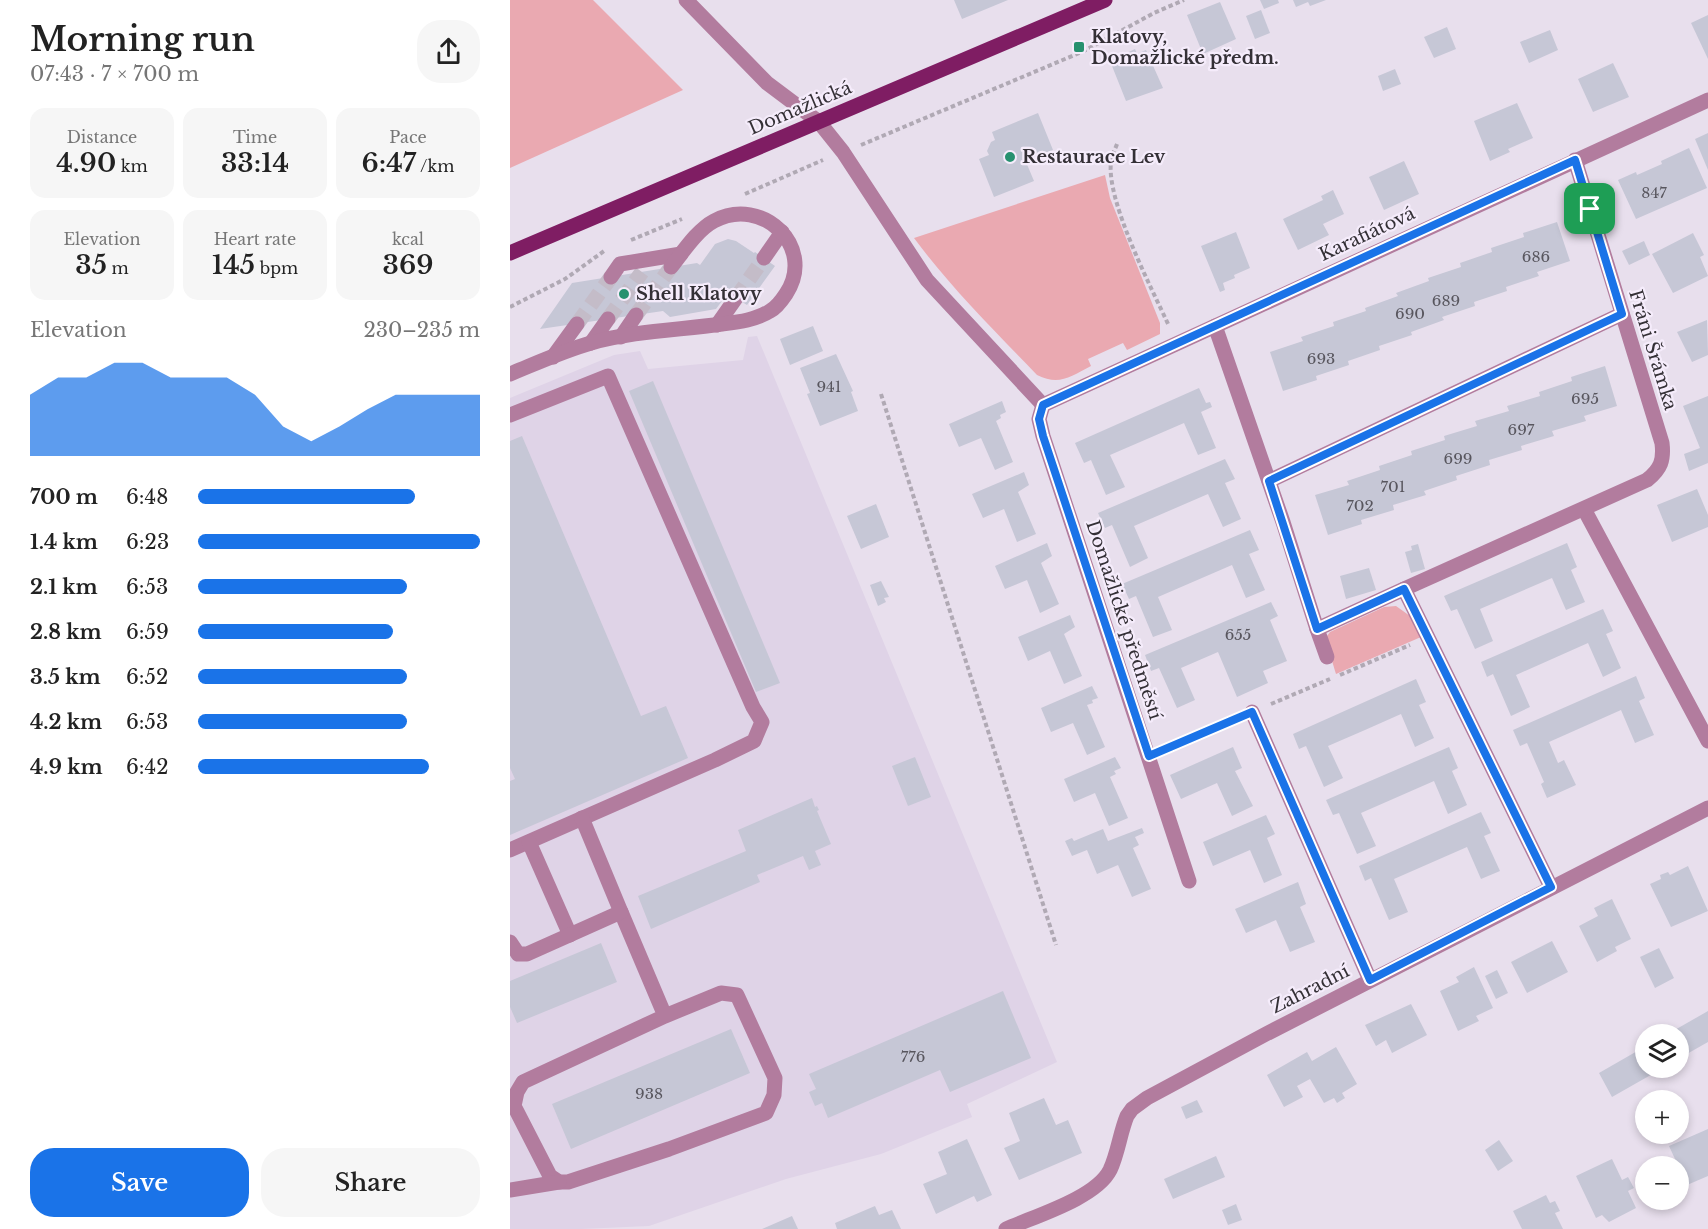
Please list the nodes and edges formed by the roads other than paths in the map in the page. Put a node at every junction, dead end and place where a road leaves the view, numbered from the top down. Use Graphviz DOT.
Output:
graph roads {
  1 [pos="686,0"];
  2 [pos="1105,0"];
  3 [pos="1708,99"];
  4 [pos="819,122"];
  5 [pos="1575,160"];
  6 [pos="782,232"];
  7 [pos="510,253"];
  8 [pos="681,254"];
  9 [pos="764,258"];
  10 [pos="652,259"];
  11 [pos="671,267"];
  12 [pos="642,272"];
  13 [pos="610,277"];
  14 [pos="736,298"];
  15 [pos="1622,314"];
  16 [pos="636,315"];
  17 [pos="608,319"];
  18 [pos="577,324"];
  19 [pos="717,325"];
  20 [pos="1215,326"];
  21 [pos="621,337"];
  22 [pos="591,343"];
  23 [pos="553,357"];
  24 [pos="510,374"];
  25 [pos="1043,405"];
  26 [pos="510,415"];
  27 [pos="1269,481"];
  28 [pos="1584,509"];
  29 [pos="1404,589"];
  30 [pos="1317,629"];
  31 [pos="1327,657"];
  32 [pos="1252,712"];
  33 [pos="1708,741"];
  34 [pos="1708,808"];
  35 [pos="582,818"];
  36 [pos="529,842"];
  37 [pos="510,850"];
  38 [pos="1189,881"];
  39 [pos="1551,887"];
  40 [pos="621,912"];
  41 [pos="570,935"];
  42 [pos="510,942"];
  43 [pos="1370,980"];
  44 [pos="665,1016"];
  45 [pos="559,1182"];
  46 [pos="510,1190"];
  47 [pos="1006,1229"];
  1 -- 4 [label="street"];
  2 -- 4 [label="main road, Domažlická"];
  3 -- 5 [label="street, Karafiátová"];
  4 -- 7 [label="main road, Domažlická"];
  4 -- 25 [label="street"];
  5 -- 15 [label="street, Fráni Šrámka"];
  5 -- 20 [label="street, Karafiátová"];
  6 -- 8 [label="street"];
  6 -- 9 [label="street"];
  6 -- 19 [label="street"];
  8 -- 10 [label="street"];
  8 -- 11 [label="street"];
  10 -- 12 [label="street"];
  10 -- 13 [label="street"];
  14 -- 19 [label="street"];
  15 -- 27 [label="street"];
  15 -- 28 [label="street, Fráni Šrámka"];
  16 -- 21 [label="street"];
  17 -- 22 [label="street"];
  18 -- 23 [label="street"];
  19 -- 21 [label="street"];
  20 -- 25 [label="street, Karafiátová"];
  20 -- 27 [label="street"];
  21 -- 22 [label="street"];
  22 -- 23 [label="street"];
  23 -- 24 [label="street"];
  25 -- 38 [label="street, Domažlické předměstí"];
  26 -- 35 [label="street"];
  27 -- 30 [label="street"];
  28 -- 29 [label="street"];
  28 -- 33 [label="street"];
  29 -- 30 [label="street"];
  29 -- 39 [label="street"];
  30 -- 31 [label="street"];
  32 -- 43 [label="street"];
  34 -- 39 [label="street, Zahradní"];
  35 -- 36 [label="street"];
  35 -- 40 [label="street"];
  36 -- 37 [label="street"];
  36 -- 41 [label="street"];
  39 -- 43 [label="street, Zahradní"];
  40 -- 41 [label="street"];
  40 -- 44 [label="street"];
  41 -- 42 [label="street"];
  43 -- 47 [label="street, Zahradní"];
  44 -- 45 [label="street"];
  44 -- 45 [label="street"];
  45 -- 46 [label="street"];
}
